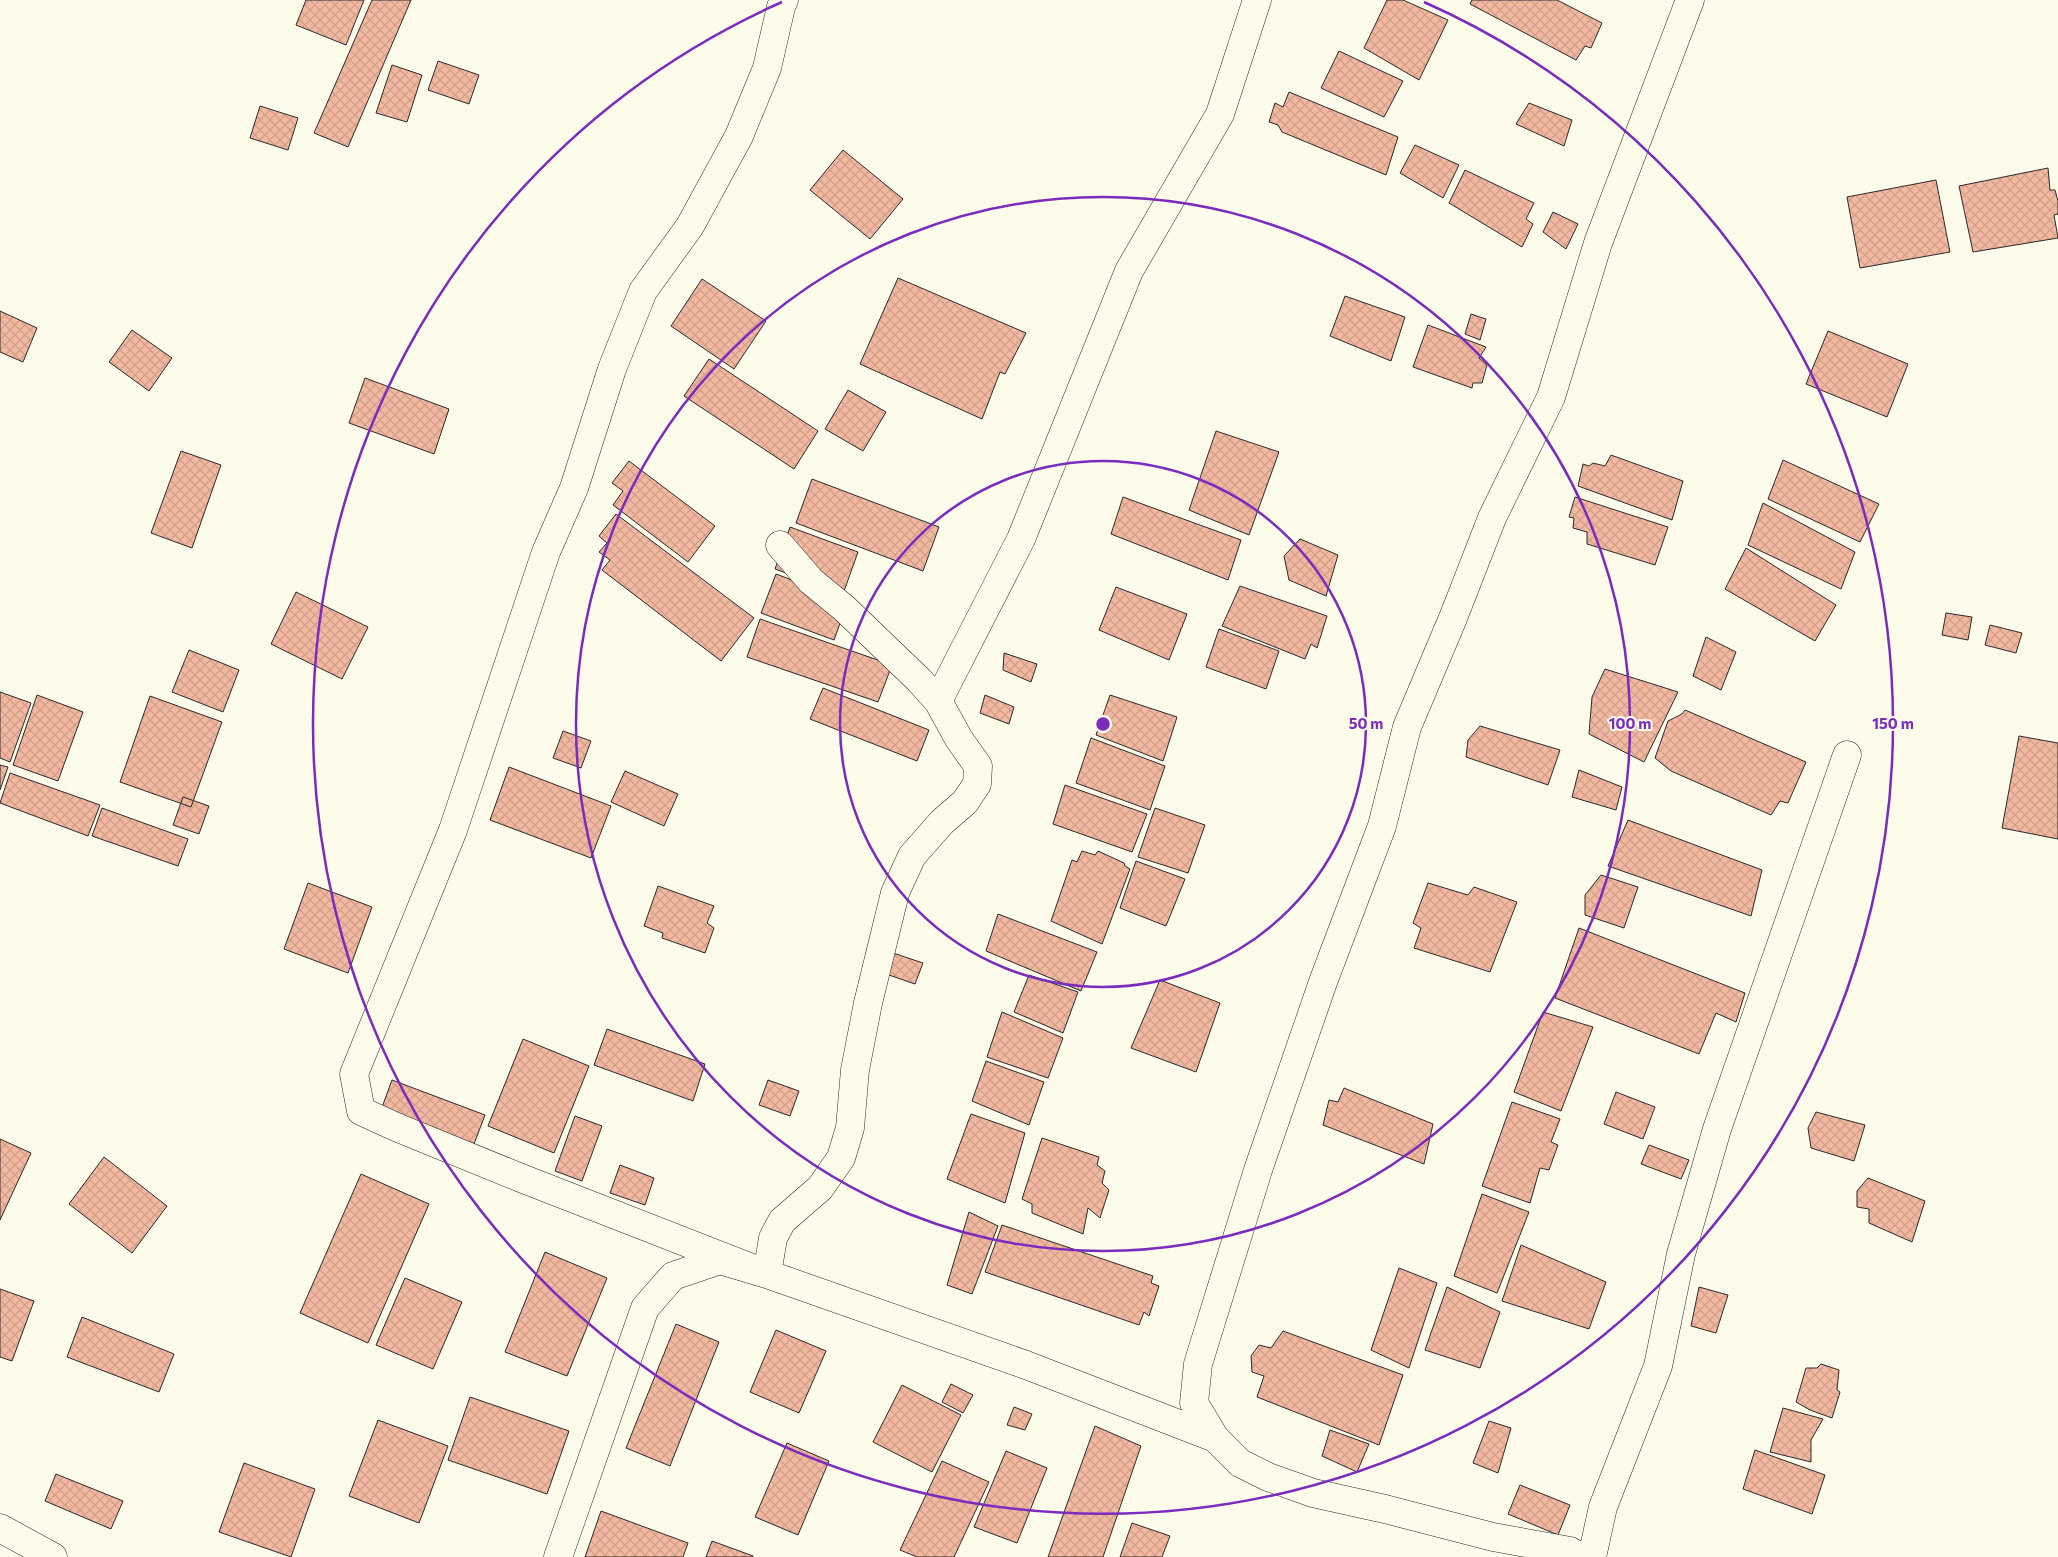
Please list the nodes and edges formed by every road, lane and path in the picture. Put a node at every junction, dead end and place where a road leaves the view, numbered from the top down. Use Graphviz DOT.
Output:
graph roads {
  1 [pos="784,0"];
  2 [pos="1257,0"];
  3 [pos="1690,0"];
  4 [pos="780,545"];
  5 [pos="938,701"];
  6 [pos="1847,755"];
  7 [pos="767,1274"];
  8 [pos="1216,1438"];
  9 [pos="0,1528"];
  10 [pos="53,1557"];
  11 [pos="558,1557"];
  12 [pos="1581,1557"];
  13 [pos="1592,1557"];
  1 -- 7 [label="street"];
  2 -- 5 [label="street"];
  3 -- 8 [label="street"];
  4 -- 5 [label="street"];
  5 -- 7 [label="street"];
  6 -- 13 [label="street"];
  7 -- 8 [label="street"];
  7 -- 11 [label="street"];
  8 -- 12 [label="street"];
  9 -- 10 [label="street"];
}
